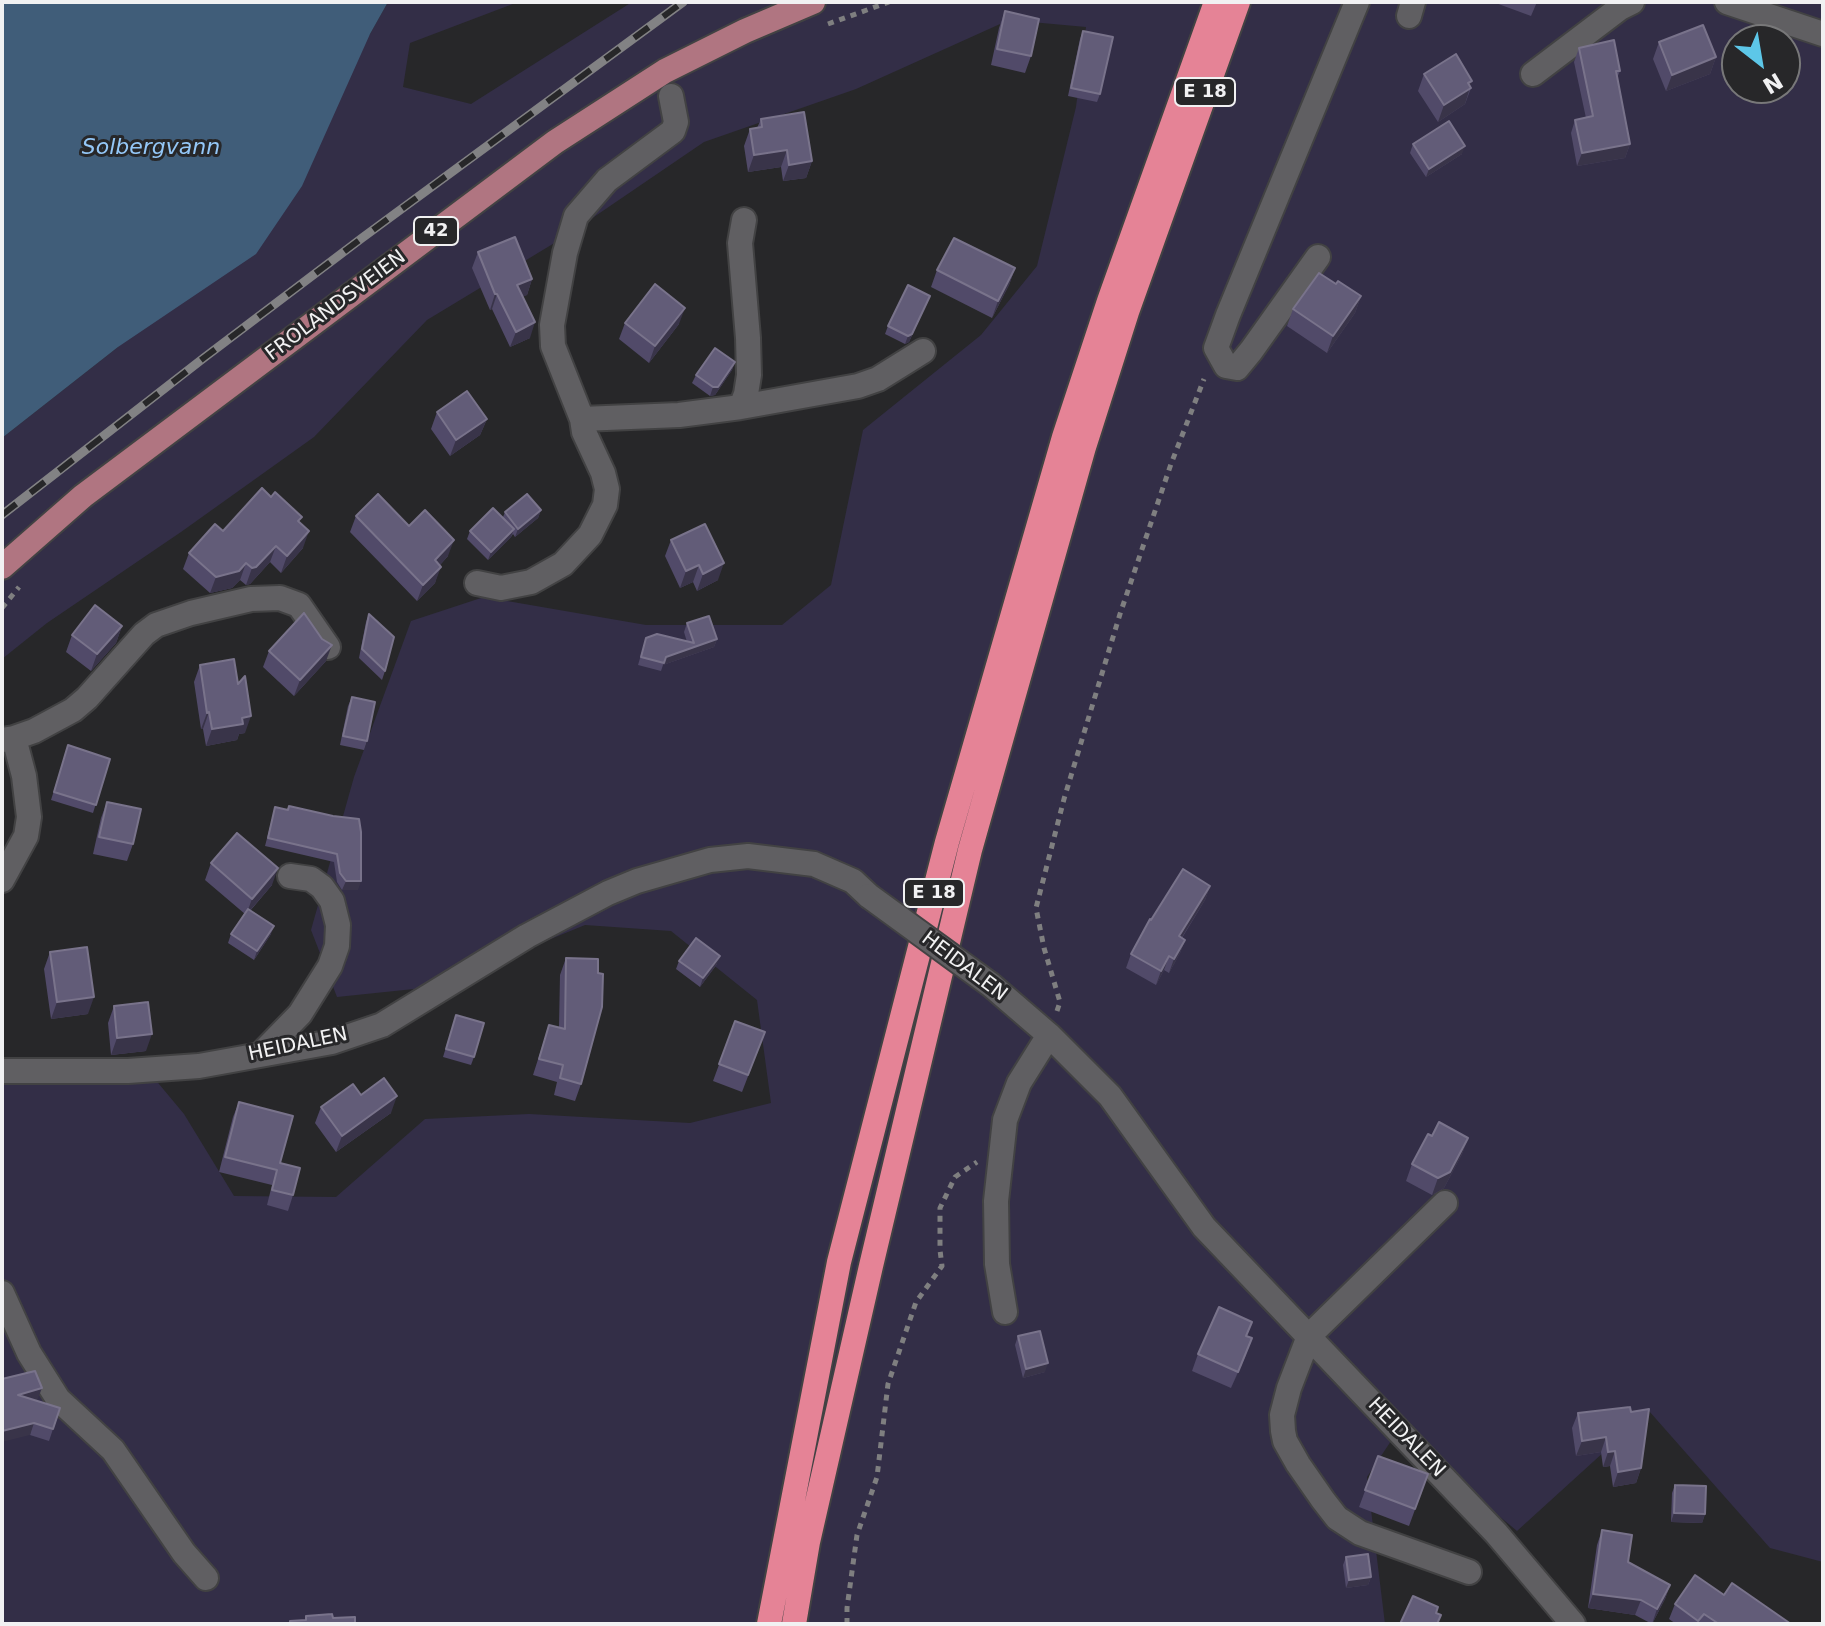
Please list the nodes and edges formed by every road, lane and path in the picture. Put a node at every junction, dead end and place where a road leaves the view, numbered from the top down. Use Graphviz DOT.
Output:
graph roads {
  1 [pos="813,2"];
  2 [pos="889,2"];
  3 [pos="1216,2"];
  4 [pos="1238,2"];
  5 [pos="1357,2"];
  6 [pos="1632,2"];
  7 [pos="1727,2"];
  8 [pos="817,29"];
  9 [pos="1823,34"];
  10 [pos="1533,74"];
  11 [pos="671,96"];
  12 [pos="1163,180"];
  13 [pos="744,220"];
  14 [pos="1318,257"];
  15 [pos="1216,348"];
  16 [pos="923,351"];
  17 [pos="741,407"];
  18 [pos="582,419"];
  19 [pos="2,567"];
  20 [pos="477,583"];
  21 [pos="21,585"];
  22 [pos="2,608"];
  23 [pos="328,647"];
  24 [pos="8,739"];
  25 [pos="290,876"];
  26 [pos="2,880"];
  27 [pos="1049,1035"];
  28 [pos="262,1053"];
  29 [pos="2,1071"];
  30 [pos="1001,1159"];
  31 [pos="1445,1203"];
  32 [pos="2,1293"];
  33 [pos="1005,1312"];
  34 [pos="1309,1336"];
  35 [pos="1469,1572"];
  36 [pos="206,1578"];
  37 [pos="769,1624"];
  38 [pos="794,1624"];
  39 [pos="847,1624"];
  40 [pos="1573,1624"];
  1 -- 19 [label="main road, FROLANDSVEIEN / 42"];
  2 -- 8 [label="path"];
  3 -- 12 [label="highway, E 18"];
  4 -- 12 [label="highway, E 18"];
  5 -- 15 [label="street"];
  6 -- 10 [label="street"];
  7 -- 9 [label="street"];
  11 -- 18 [label="street"];
  12 -- 37 [label="highway, E 18"];
  12 -- 38 [label="highway, E 18"];
  13 -- 17 [label="street"];
  14 -- 15 [label="street"];
  15 -- 27 [label="path"];
  16 -- 17 [label="street"];
  17 -- 18 [label="street"];
  18 -- 20 [label="street"];
  21 -- 22 [label="path"];
  23 -- 24 [label="street"];
  24 -- 26 [label="street"];
  25 -- 28 [label="street"];
  27 -- 28 [label="street, HEIDALEN, bridge"];
  27 -- 30 [label="street"];
  27 -- 34 [label="street, HEIDALEN"];
  28 -- 29 [label="street, HEIDALEN"];
  30 -- 33 [label="street"];
  30 -- 39 [label="path"];
  31 -- 34 [label="street"];
  32 -- 36 [label="street"];
  34 -- 35 [label="street"];
  34 -- 40 [label="street, HEIDALEN"];
}
